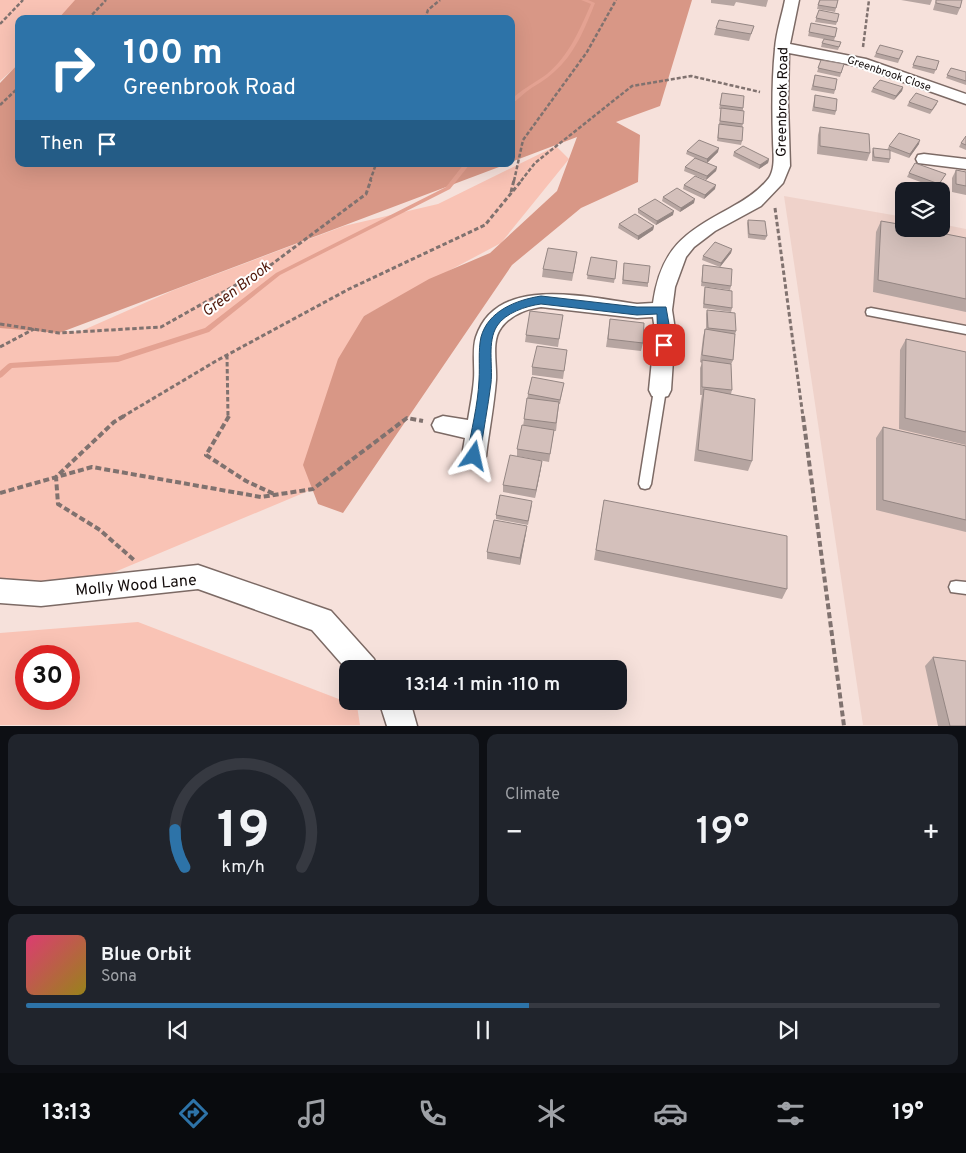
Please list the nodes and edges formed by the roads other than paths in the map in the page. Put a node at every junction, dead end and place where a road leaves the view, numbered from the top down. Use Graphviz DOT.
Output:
graph roads {
  1 [pos="792,0"];
  2 [pos="782,47"];
  3 [pos="966,99"];
  4 [pos="924,158"];
  5 [pos="966,164"];
  6 [pos="662,310"];
  7 [pos="871,312"];
  8 [pos="966,330"];
  9 [pos="660,390"];
  10 [pos="443,425"];
  11 [pos="478,431"];
  12 [pos="474,456"];
  13 [pos="645,484"];
  14 [pos="0,591"];
  15 [pos="356,660"];
  1 -- 2 [label="street, Greenbrook Road"];
  2 -- 3 [label="street, Greenbrook Close"];
  2 -- 6 [label="street, Greenbrook Road"];
  4 -- 5 [label="street"];
  6 -- 9 [label="street, Greenbrook Road"];
  6 -- 11 [label="street"];
  7 -- 8 [label="lane"];
  9 -- 13 [label="lane"];
  10 -- 11 [label="street"];
  11 -- 12 [label="street"];
  14 -- 15 [label="street, Molly Wood Lane"];
}
